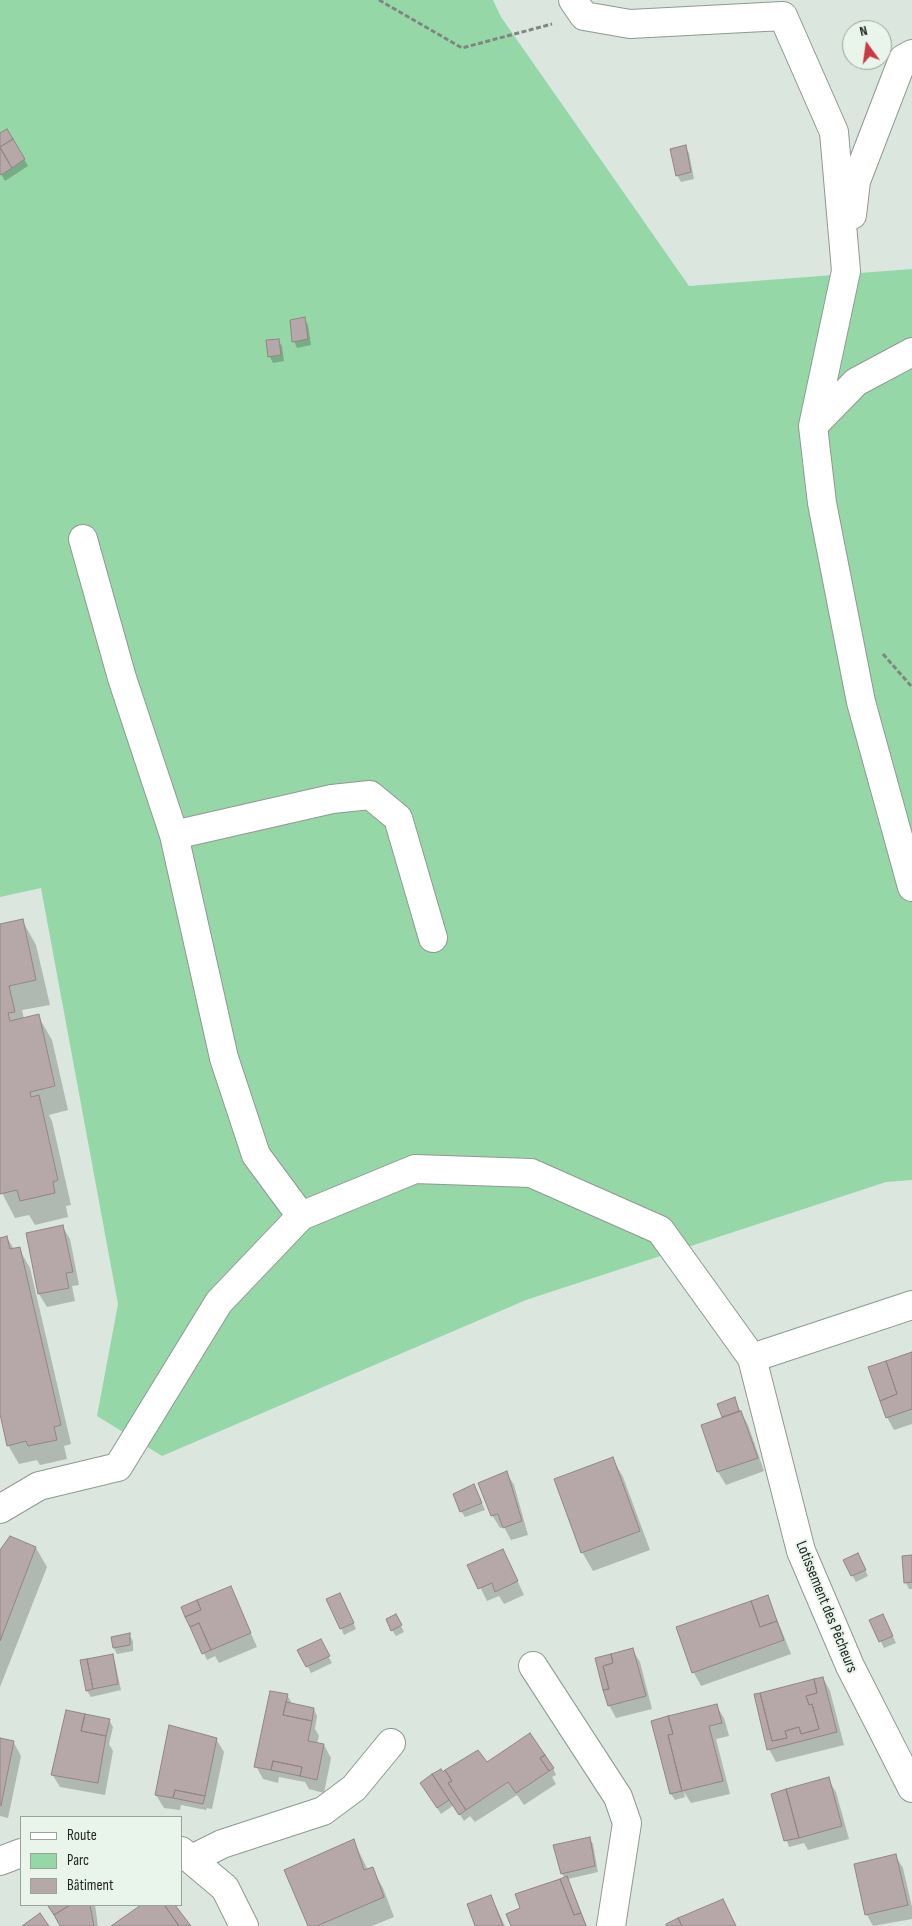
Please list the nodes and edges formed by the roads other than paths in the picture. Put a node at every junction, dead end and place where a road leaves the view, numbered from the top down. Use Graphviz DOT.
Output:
graph roads {
  1 [pos="578,8"];
  2 [pos="912,54"];
  3 [pos="846,271"];
  4 [pos="912,352"];
  5 [pos="813,426"];
  6 [pos="83,539"];
  7 [pos="174,835"];
  8 [pos="912,886"];
  9 [pos="433,938"];
  10 [pos="301,1216"];
  11 [pos="912,1305"];
  12 [pos="752,1358"];
  13 [pos="0,1509"];
  14 [pos="533,1666"];
  15 [pos="391,1744"];
  16 [pos="912,1788"];
  17 [pos="20,1853"];
  18 [pos="186,1855"];
  19 [pos="0,1861"];
  20 [pos="244,1926"];
  21 [pos="611,1926"];
  1 -- 3 [label="street"];
  2 -- 3 [label="street"];
  3 -- 5 [label="street"];
  4 -- 5 [label="street"];
  5 -- 8 [label="street"];
  6 -- 7 [label="street"];
  7 -- 9 [label="street"];
  7 -- 10 [label="street"];
  10 -- 12 [label="street"];
  10 -- 13 [label="street"];
  11 -- 12 [label="street"];
  12 -- 16 [label="street, Lotissement des Pêcheurs"];
  14 -- 21 [label="street"];
  15 -- 18 [label="street"];
  17 -- 19 [label="street"];
  18 -- 20 [label="street"];
}
